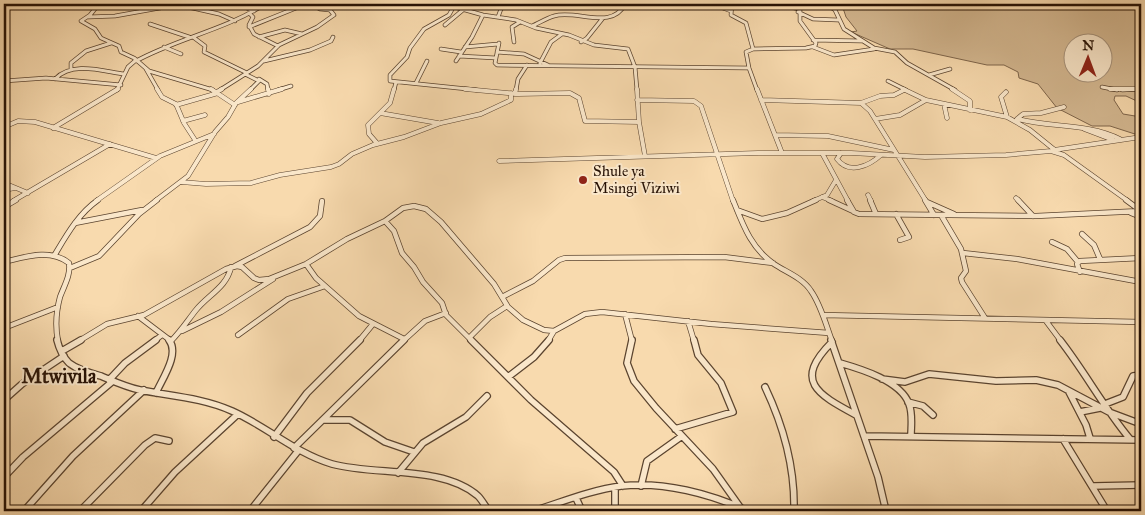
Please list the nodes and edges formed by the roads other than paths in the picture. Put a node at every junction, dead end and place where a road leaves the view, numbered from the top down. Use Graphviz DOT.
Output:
graph roads {
  1 [pos="99,4"];
  2 [pos="241,4"];
  3 [pos="265,4"];
  4 [pos="308,4"];
  5 [pos="444,4"];
  6 [pos="470,4"];
  7 [pos="475,4"];
  8 [pos="561,4"];
  9 [pos="623,4"];
  10 [pos="712,4"];
  11 [pos="778,4"];
  12 [pos="800,4"];
  13 [pos="812,4"];
  14 [pos="508,5"];
  15 [pos="732,5"];
  16 [pos="454,6"];
  17 [pos="721,6"];
  18 [pos="833,6"];
  19 [pos="464,8"];
  20 [pos="799,10"];
  21 [pos="254,11"];
  22 [pos="731,11"];
  23 [pos="250,14"];
  24 [pos="483,15"];
  25 [pos="498,16"];
  26 [pos="88,17"];
  27 [pos="603,18"];
  28 [pos="838,20"];
  29 [pos="235,22"];
  30 [pos="520,22"];
  31 [pos="150,24"];
  32 [pos="445,25"];
  33 [pos="249,26"];
  34 [pos="532,26"];
  35 [pos="302,34"];
  36 [pos="565,34"];
  37 [pos="191,37"];
  38 [pos="259,37"];
  39 [pos="333,37"];
  40 [pos="813,40"];
  41 [pos="863,41"];
  42 [pos="514,42"];
  43 [pos="581,42"];
  44 [pos="111,43"];
  45 [pos="278,46"];
  46 [pos="164,47"];
  47 [pos="465,47"];
  48 [pos="813,47"];
  49 [pos="875,48"];
  50 [pos="441,49"];
  51 [pos="753,49"];
  52 [pos="497,52"];
  53 [pos="181,54"];
  54 [pos="460,54"];
  55 [pos="496,58"];
  56 [pos="136,60"];
  57 [pos="263,61"];
  58 [pos="427,61"];
  59 [pos="456,61"];
  60 [pos="542,61"];
  61 [pos="527,65"];
  62 [pos="537,65"];
  63 [pos="549,66"];
  64 [pos="635,67"];
  65 [pos="749,68"];
  66 [pos="146,69"];
  67 [pos="950,69"];
  68 [pos="71,70"];
  69 [pos="124,74"];
  70 [pos="246,74"];
  71 [pos="929,75"];
  72 [pos="55,78"];
  73 [pos="259,79"];
  74 [pos="4,81"];
  75 [pos="888,81"];
  76 [pos="396,82"];
  77 [pos="416,83"];
  78 [pos="121,85"];
  79 [pos="291,86"];
  80 [pos="1102,87"];
  81 [pos="1141,89"];
  82 [pos="904,90"];
  83 [pos="218,92"];
  84 [pos="1006,92"];
  85 [pos="513,93"];
  86 [pos="269,94"];
  87 [pos="637,100"];
  88 [pos="761,100"];
  89 [pos="926,100"];
  90 [pos="861,103"];
  91 [pos="236,104"];
  92 [pos="944,104"];
  93 [pos="176,105"];
  94 [pos="1064,108"];
  95 [pos="970,110"];
  96 [pos="380,114"];
  97 [pos="206,115"];
  98 [pos="1007,117"];
  99 [pos="947,118"];
  100 [pos="874,119"];
  101 [pos="183,120"];
  102 [pos="1017,120"];
  103 [pos="639,122"];
  104 [pos="441,123"];
  105 [pos="1080,126"];
  106 [pos="4,127"];
  107 [pos="53,128"];
  108 [pos="214,134"];
  109 [pos="774,135"];
  110 [pos="1141,137"];
  111 [pos="1120,139"];
  112 [pos="195,140"];
  113 [pos="1113,140"];
  114 [pos="110,143"];
  115 [pos="375,144"];
  116 [pos="894,150"];
  117 [pos="1056,151"];
  118 [pos="782,153"];
  119 [pos="822,153"];
  120 [pos="717,154"];
  121 [pos="841,154"];
  122 [pos="881,155"];
  123 [pos="645,156"];
  124 [pos="898,156"];
  125 [pos="156,158"];
  126 [pos="499,161"];
  127 [pos="836,180"];
  128 [pos="181,182"];
  129 [pos="4,183"];
  130 [pos="16,188"];
  131 [pos="4,190"];
  132 [pos="28,193"];
  133 [pos="868,195"];
  134 [pos="822,197"];
  135 [pos="1016,198"];
  136 [pos="322,201"];
  137 [pos="926,201"];
  138 [pos="4,208"];
  139 [pos="144,210"];
  140 [pos="737,210"];
  141 [pos="853,211"];
  142 [pos="1141,211"];
  143 [pos="1128,212"];
  144 [pos="876,214"];
  145 [pos="896,214"];
  146 [pos="934,215"];
  147 [pos="941,215"];
  148 [pos="960,216"];
  149 [pos="1032,216"];
  150 [pos="1141,217"];
  151 [pos="385,221"];
  152 [pos="75,223"];
  153 [pos="1082,234"];
  154 [pos="900,240"];
  155 [pos="1052,242"];
  156 [pos="963,253"];
  157 [pos="54,256"];
  158 [pos="1141,258"];
  159 [pos="1100,259"];
  160 [pos="4,262"];
  161 [pos="1078,262"];
  162 [pos="773,263"];
  163 [pos="306,264"];
  164 [pos="233,267"];
  165 [pos="70,268"];
  166 [pos="1080,272"];
  167 [pos="276,277"];
  168 [pos="1141,282"];
  169 [pos="325,286"];
  170 [pos="502,296"];
  171 [pos="507,306"];
  172 [pos="58,308"];
  173 [pos="446,313"];
  174 [pos="625,314"];
  175 [pos="823,315"];
  176 [pos="138,316"];
  177 [pos="985,318"];
  178 [pos="688,321"];
  179 [pos="1046,321"];
  180 [pos="1141,322"];
  181 [pos="373,324"];
  182 [pos="4,328"];
  183 [pos="182,331"];
  184 [pos="554,331"];
  185 [pos="829,333"];
  186 [pos="162,334"];
  187 [pos="238,334"];
  188 [pos="470,337"];
  189 [pos="404,339"];
  190 [pos="171,340"];
  191 [pos="832,342"];
  192 [pos="63,354"];
  193 [pos="840,363"];
  194 [pos="1141,375"];
  195 [pos="508,377"];
  196 [pos="111,380"];
  197 [pos="882,380"];
  198 [pos="764,387"];
  199 [pos="144,390"];
  200 [pos="1068,390"];
  201 [pos="156,393"];
  202 [pos="488,396"];
  203 [pos="4,400"];
  204 [pos="908,402"];
  205 [pos="1103,406"];
  206 [pos="1080,412"];
  207 [pos="1109,412"];
  208 [pos="238,414"];
  209 [pos="856,415"];
  210 [pos="933,415"];
  211 [pos="323,420"];
  212 [pos="1141,424"];
  213 [pos="675,429"];
  214 [pos="682,436"];
  215 [pos="864,436"];
  216 [pos="911,436"];
  217 [pos="274,437"];
  218 [pos="1090,438"];
  219 [pos="1063,439"];
  220 [pos="1130,440"];
  221 [pos="1141,440"];
  222 [pos="169,441"];
  223 [pos="296,450"];
  224 [pos="414,452"];
  225 [pos="398,473"];
  226 [pos="4,477"];
  227 [pos="1141,485"];
  228 [pos="623,486"];
  229 [pos="641,486"];
  230 [pos="1094,486"];
  231 [pos="615,488"];
  232 [pos="576,498"];
  233 [pos="740,507"];
  234 [pos="24,511"];
  235 [pos="80,511"];
  236 [pos="141,511"];
  237 [pos="250,511"];
  238 [pos="489,511"];
  239 [pos="533,511"];
  240 [pos="582,511"];
  241 [pos="615,511"];
  242 [pos="748,511"];
  243 [pos="794,511"];
  244 [pos="886,511"];
  245 [pos="1107,511"];
  1 -- 26 [label="street"];
  2 -- 21 [label="street"];
  3 -- 21 [label="street"];
  4 -- 33 [label="street"];
  4 -- 35 [label="street"];
  5 -- 16 [label="street"];
  6 -- 19 [label="street"];
  7 -- 14 [label="street"];
  8 -- 14 [label="street"];
  9 -- 27 [label="street"];
  10 -- 17 [label="street"];
  11 -- 20 [label="street"];
  12 -- 20 [label="street"];
  13 -- 18 [label="street"];
  14 -- 25 [label="street"];
  15 -- 17 [label="street"];
  15 -- 22 [label="street"];
  16 -- 19 [label="street"];
  16 -- 76 [label="street"];
  17 -- 22 [label="street"];
  18 -- 28 [label="street"];
  19 -- 24 [label="street"];
  19 -- 32 [label="street"];
  20 -- 28 [label="street"];
  20 -- 40 [label="street"];
  21 -- 23 [label="street"];
  22 -- 51 [label="street"];
  23 -- 29 [label="street"];
  23 -- 33 [label="street"];
  24 -- 25 [label="street"];
  24 -- 47 [label="street"];
  25 -- 30 [label="street"];
  26 -- 29 [label="street"];
  26 -- 44 [label="street"];
  27 -- 34 [label="street"];
  27 -- 43 [label="street"];
  28 -- 41 [label="street"];
  29 -- 37 [label="street"];
  30 -- 34 [label="street"];
  30 -- 42 [label="street"];
  31 -- 37 [label="street"];
  33 -- 38 [label="street"];
  34 -- 36 [label="street"];
  35 -- 38 [label="street"];
  35 -- 45 [label="street"];
  36 -- 43 [label="street"];
  36 -- 60 [label="street"];
  37 -- 46 [label="street"];
  37 -- 70 [label="street"];
  38 -- 45 [label="street"];
  39 -- 57 [label="street"];
  40 -- 41 [label="street"];
  40 -- 48 [label="street"];
  41 -- 49 [label="street"];
  43 -- 64 [label="street"];
  44 -- 56 [label="street"];
  44 -- 68 [label="street"];
  45 -- 57 [label="street"];
  46 -- 53 [label="street"];
  46 -- 56 [label="street"];
  47 -- 52 [label="street"];
  47 -- 54 [label="street"];
  48 -- 49 [label="street"];
  48 -- 51 [label="street"];
  49 -- 71 [label="street"];
  50 -- 54 [label="street"];
  51 -- 65 [label="street"];
  52 -- 55 [label="street"];
  52 -- 60 [label="street"];
  54 -- 55 [label="street"];
  54 -- 59 [label="street"];
  55 -- 61 [label="street"];
  56 -- 66 [label="street"];
  56 -- 69 [label="street"];
  57 -- 70 [label="street"];
  58 -- 77 [label="street"];
  60 -- 62 [label="street"];
  60 -- 63 [label="street"];
  61 -- 62 [label="street"];
  61 -- 85 [label="street"];
  62 -- 63 [label="street"];
  63 -- 64 [label="street"];
  64 -- 65 [label="street"];
  64 -- 87 [label="street"];
  65 -- 88 [label="street"];
  66 -- 83 [label="street"];
  66 -- 93 [label="street"];
  67 -- 71 [label="street"];
  68 -- 69 [label="street"];
  68 -- 72 [label="street"];
  69 -- 78 [label="street"];
  70 -- 73 [label="street"];
  70 -- 83 [label="street"];
  71 -- 95 [label="street"];
  72 -- 74 [label="street"];
  72 -- 78 [label="street"];
  73 -- 86 [label="street"];
  73 -- 91 [label="street"];
  75 -- 82 [label="street"];
  76 -- 77 [label="street"];
  76 -- 96 [label="street"];
  77 -- 85 [label="street"];
  78 -- 107 [label="street"];
  79 -- 86 [label="street"];
  80 -- 81 [label="street"];
  82 -- 89 [label="street"];
  82 -- 90 [label="street"];
  83 -- 91 [label="street"];
  83 -- 93 [label="street"];
  84 -- 98 [label="street"];
  85 -- 103 [label="street"];
  85 -- 104 [label="street"];
  86 -- 91 [label="street"];
  87 -- 103 [label="street"];
  87 -- 120 [label="street"];
  88 -- 90 [label="street"];
  88 -- 109 [label="street"];
  89 -- 92 [label="street"];
  89 -- 100 [label="street"];
  90 -- 100 [label="street"];
  91 -- 108 [label="street"];
  92 -- 95 [label="street"];
  92 -- 99 [label="street"];
  93 -- 101 [label="street"];
  94 -- 102 [label="street"];
  95 -- 98 [label="street"];
  96 -- 104 [label="street"];
  96 -- 115 [label="street"];
  97 -- 101 [label="street"];
  98 -- 102 [label="street"];
  100 -- 116 [label="street"];
  101 -- 112 [label="street"];
  102 -- 105 [label="street"];
  102 -- 117 [label="street"];
  103 -- 123 [label="street"];
  104 -- 115 [label="street"];
  105 -- 111 [label="street"];
  105 -- 113 [label="street"];
  106 -- 107 [label="street"];
  107 -- 114 [label="street"];
  108 -- 112 [label="street"];
  108 -- 128 [label="street"];
  109 -- 116 [label="street"];
  109 -- 118 [label="street"];
  110 -- 111 [label="street"];
  111 -- 113 [label="street"];
  112 -- 125 [label="street"];
  113 -- 117 [label="street"];
  114 -- 125 [label="street"];
  114 -- 132 [label="street"];
  115 -- 128 [label="street"];
  116 -- 124 [label="street"];
  117 -- 124 [label="street"];
  117 -- 142 [label="street"];
  118 -- 119 [label="street"];
  118 -- 120 [label="street"];
  119 -- 121 [label="street"];
  119 -- 127 [label="street"];
  120 -- 123 [label="street"];
  120 -- 140 [label="street"];
  121 -- 122 [label="street"];
  121 -- 122 [label="street"];
  122 -- 124 [label="street"];
  123 -- 126 [label="street"];
  124 -- 137 [label="street"];
  125 -- 152 [label="street"];
  127 -- 134 [label="street"];
  127 -- 141 [label="street"];
  128 -- 139 [label="street"];
  129 -- 130 [label="street"];
  130 -- 131 [label="street"];
  130 -- 132 [label="street"];
  132 -- 138 [label="street"];
  133 -- 144 [label="street"];
  134 -- 140 [label="street"];
  134 -- 141 [label="street"];
  135 -- 149 [label="street"];
  136 -- 164 [label="street"];
  137 -- 146 [label="street"];
  137 -- 148 [label="street"];
  139 -- 152 [label="street"];
  139 -- 165 [label="street"];
  140 -- 162 [label="street"];
  141 -- 144 [label="street"];
  142 -- 143 [label="street"];
  143 -- 149 [label="street"];
  143 -- 150 [label="street"];
  144 -- 145 [label="street"];
  145 -- 146 [label="street"];
  145 -- 154 [label="street"];
  146 -- 147 [label="street"];
  147 -- 148 [label="street"];
  147 -- 156 [label="street"];
  148 -- 149 [label="street"];
  151 -- 163 [label="street"];
  151 -- 170 [label="street"];
  151 -- 173 [label="street"];
  152 -- 157 [label="street"];
  153 -- 159 [label="street"];
  155 -- 161 [label="street"];
  156 -- 166 [label="street"];
  156 -- 177 [label="street"];
  157 -- 160 [label="street"];
  157 -- 165 [label="street"];
  158 -- 159 [label="street"];
  159 -- 161 [label="street"];
  161 -- 166 [label="street"];
  162 -- 170 [label="street"];
  162 -- 175 [label="street"];
  163 -- 167 [label="street"];
  163 -- 169 [label="street"];
  164 -- 167 [label="street"];
  164 -- 176 [label="street"];
  164 -- 183 [label="street"];
  165 -- 172 [label="street"];
  166 -- 168 [label="street"];
  167 -- 183 [label="street"];
  169 -- 181 [label="street"];
  169 -- 187 [label="street"];
  170 -- 171 [label="street"];
  171 -- 184 [label="street"];
  171 -- 188 [label="street"];
  172 -- 182 [label="street"];
  172 -- 192 [label="street"];
  173 -- 188 [label="street"];
  173 -- 189 [label="street"];
  174 -- 178 [label="street"];
  174 -- 184 [label="street"];
  174 -- 213 [label="street"];
  175 -- 177 [label="street"];
  175 -- 185 [label="street"];
  176 -- 186 [label="street"];
  176 -- 192 [label="street"];
  177 -- 179 [label="street"];
  178 -- 185 [label="street"];
  178 -- 213 [label="street"];
  179 -- 180 [label="street"];
  179 -- 205 [label="street"];
  181 -- 189 [label="street"];
  181 -- 217 [label="street"];
  183 -- 190 [label="street"];
  184 -- 195 [label="street"];
  185 -- 191 [label="street"];
  186 -- 190 [label="street"];
  186 -- 196 [label="street"];
  188 -- 195 [label="street"];
  189 -- 211 [label="street"];
  190 -- 201 [label="street"];
  191 -- 193 [label="street"];
  191 -- 209 [label="street"];
  192 -- 196 [label="street"];
  192 -- 203 [label="street"];
  193 -- 197 [label="street"];
  193 -- 209 [label="street"];
  194 -- 205 [label="street"];
  195 -- 228 [label="street"];
  196 -- 199 [label="street"];
  196 -- 226 [label="street"];
  197 -- 200 [label="street"];
  197 -- 204 [label="street"];
  198 -- 243 [label="street"];
  199 -- 201 [label="street"];
  199 -- 234 [label="street"];
  200 -- 205 [label="street"];
  200 -- 206 [label="street"];
  201 -- 208 [label="street"];
  202 -- 224 [label="street"];
  204 -- 210 [label="street"];
  204 -- 216 [label="street"];
  205 -- 206 [label="street"];
  205 -- 207 [label="street"];
  206 -- 218 [label="street"];
  207 -- 212 [label="street"];
  207 -- 220 [label="street"];
  208 -- 217 [label="street"];
  208 -- 236 [label="street"];
  209 -- 215 [label="street"];
  211 -- 223 [label="street"];
  211 -- 224 [label="street"];
  213 -- 214 [label="street"];
  214 -- 229 [label="street"];
  214 -- 233 [label="street"];
  215 -- 216 [label="street"];
  215 -- 244 [label="street"];
  216 -- 219 [label="street"];
  217 -- 223 [label="street"];
  218 -- 219 [label="street"];
  218 -- 220 [label="street"];
  219 -- 230 [label="street"];
  220 -- 221 [label="street"];
  222 -- 235 [label="street"];
  223 -- 225 [label="street"];
  223 -- 237 [label="street"];
  224 -- 225 [label="street"];
  225 -- 238 [label="street"];
  227 -- 230 [label="street"];
  228 -- 229 [label="street"];
  228 -- 231 [label="street"];
  229 -- 233 [label="street"];
  230 -- 245 [label="street"];
  231 -- 232 [label="street"];
  231 -- 241 [label="street"];
  232 -- 239 [label="street"];
  232 -- 240 [label="street"];
  233 -- 242 [label="street"];
}
